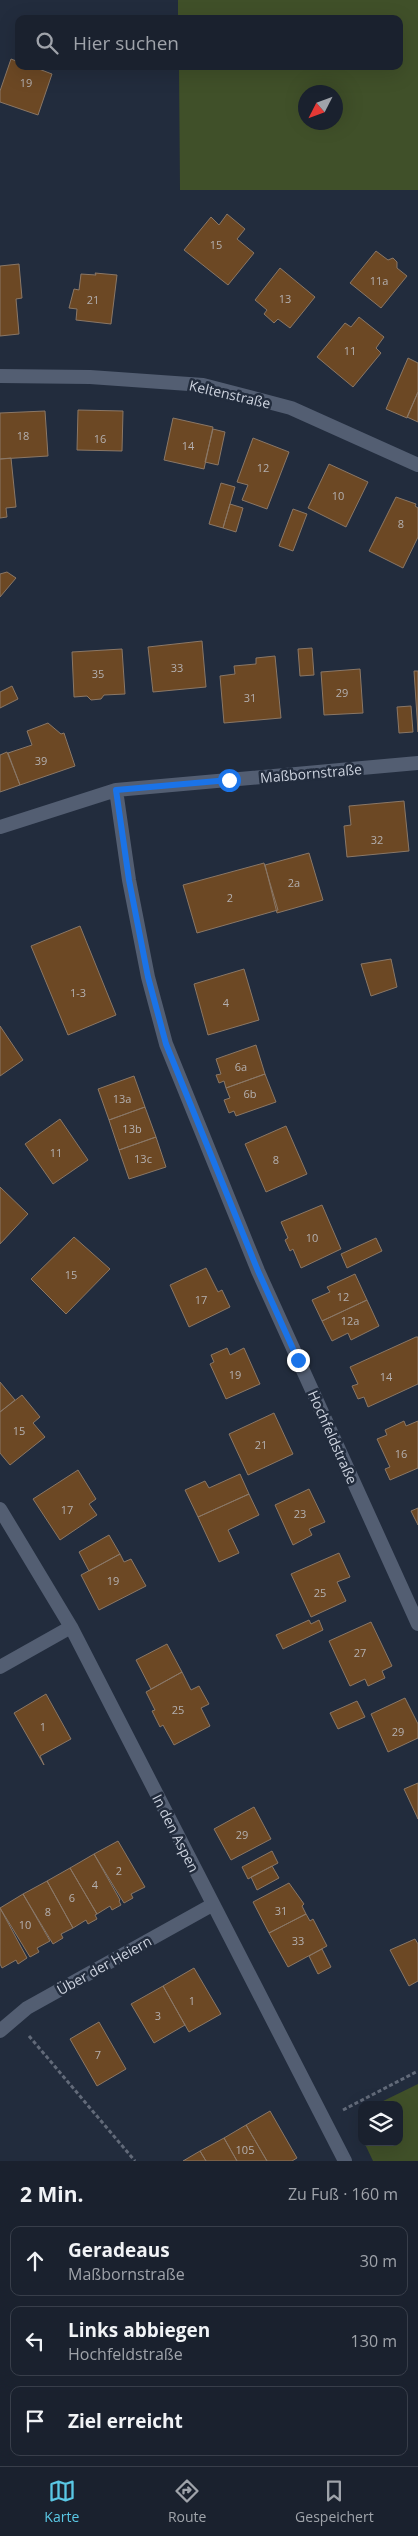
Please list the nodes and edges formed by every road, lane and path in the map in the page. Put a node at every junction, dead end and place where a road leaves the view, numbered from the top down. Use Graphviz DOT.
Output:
graph roads {
  1 [pos="0,376"];
  2 [pos="418,465"];
  3 [pos="418,763"];
  4 [pos="116,790"];
  5 [pos="0,827"];
  6 [pos="0,1509"];
  7 [pos="418,1624"];
  8 [pos="71,1627"];
  9 [pos="0,1667"];
  10 [pos="212,1905"];
  11 [pos="14,2018"];
  12 [pos="0,2031"];
  13 [pos="418,2072"];
  14 [pos="324,2120"];
  15 [pos="135,2161"];
  16 [pos="345,2161"];
  1 -- 2 [label="street, Keltenstraße"];
  3 -- 4 [label="street, Maßbornstraße"];
  4 -- 5 [label="street, Maßbornstraße"];
  4 -- 7 [label="street, Hochfeldstraße"];
  6 -- 8 [label="street, In den Aspen"];
  8 -- 9 [label="street"];
  8 -- 10 [label="street, In den Aspen"];
  10 -- 11 [label="street, Über der Heiern"];
  10 -- 14 [label="street, In den Aspen"];
  11 -- 12 [label="street, Über der Heiern"];
  11 -- 15 [label="path"];
  13 -- 14 [label="path"];
  14 -- 16 [label="street, In den Aspen"];
}
